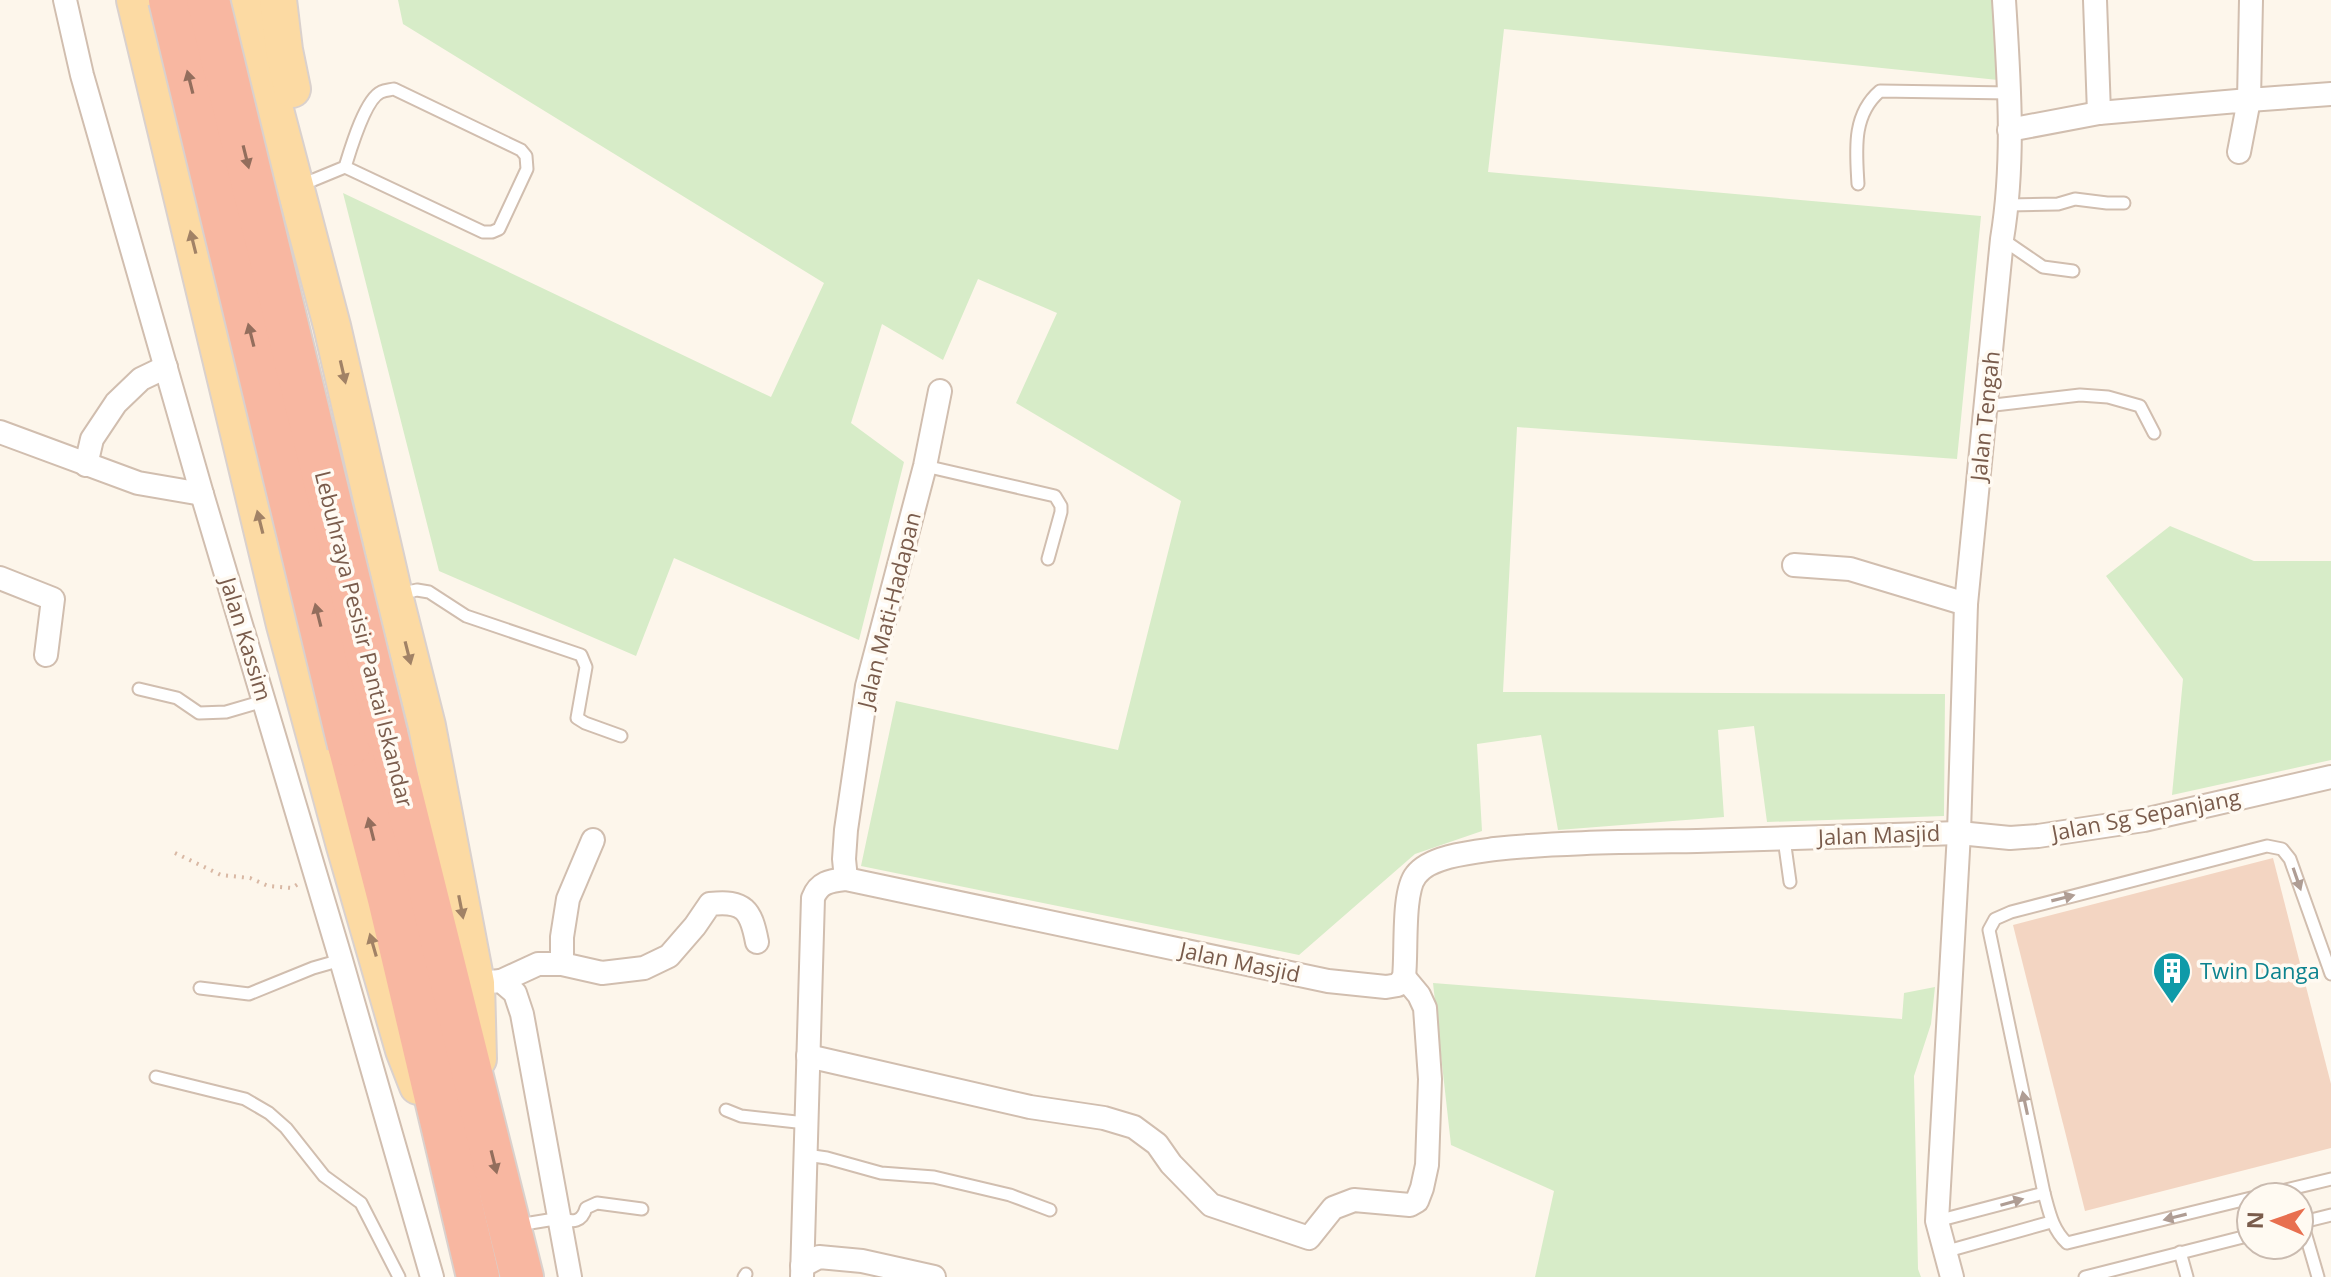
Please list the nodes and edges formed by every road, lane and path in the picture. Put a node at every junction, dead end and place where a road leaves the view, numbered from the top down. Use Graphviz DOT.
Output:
graph roads {
  1 [pos="65,0"];
  2 [pos="135,0"];
  3 [pos="170,0"];
  4 [pos="208,0"];
  5 [pos="278,0"];
  6 [pos="2004,0"];
  7 [pos="2095,0"];
  8 [pos="2251,0"];
  9 [pos="249,13"];
  10 [pos="149,63"];
  11 [pos="2010,93"];
  12 [pos="2331,94"];
  13 [pos="2249,100"];
  14 [pos="2099,113"];
  15 [pos="2009,130"];
  16 [pos="2239,152"];
  17 [pos="345,167"];
  18 [pos="311,181"];
  19 [pos="1858,184"];
  20 [pos="2124,203"];
  21 [pos="2008,205"];
  22 [pos="2002,239"];
  23 [pos="2073,271"];
  24 [pos="332,326"];
  25 [pos="166,367"];
  26 [pos="940,391"];
  27 [pos="1986,406"];
  28 [pos="0,432"];
  29 [pos="2154,433"];
  30 [pos="86,465"];
  31 [pos="925,466"];
  32 [pos="202,494"];
  33 [pos="1048,559"];
  34 [pos="1794,565"];
  35 [pos="0,578"];
  36 [pos="394,595"];
  37 [pos="1966,604"];
  38 [pos="285,625"];
  39 [pos="245,636"];
  40 [pos="46,655"];
  41 [pos="139,689"];
  42 [pos="264,701"];
  43 [pos="621,736"];
  44 [pos="368,739"];
  45 [pos="2331,777"];
  46 [pos="1959,833"];
  47 [pos="1784,839"];
  48 [pos="593,840"];
  49 [pos="175,853"];
  50 [pos="314,875"];
  51 [pos="846,879"];
  52 [pos="1790,882"];
  53 [pos="757,942"];
  54 [pos="341,960"];
  55 [pos="562,964"];
  56 [pos="2331,974"];
  57 [pos="1404,977"];
  58 [pos="489,982"];
  59 [pos="200,988"];
  60 [pos="808,1056"];
  61 [pos="156,1077"];
  62 [pos="479,1100"];
  63 [pos="726,1110"];
  64 [pos="806,1123"];
  65 [pos="806,1155"];
  66 [pos="455,1177"];
  67 [pos="2044,1193"];
  68 [pos="2235,1202"];
  69 [pos="642,1209"];
  70 [pos="1050,1210"];
  71 [pos="561,1218"];
  72 [pos="1937,1221"];
  73 [pos="2051,1222"];
  74 [pos="510,1226"];
  75 [pos="2235,1239"];
  76 [pos="1944,1252"];
  77 [pos="2180,1252"];
  78 [pos="802,1272"];
  79 [pos="399,1277"];
  80 [pos="432,1277"];
  81 [pos="478,1277"];
  82 [pos="522,1277"];
  83 [pos="570,1277"];
  84 [pos="934,1277"];
  85 [pos="1952,1277"];
  86 [pos="2085,1277"];
  87 [pos="2187,1277"];
  1 -- 25 [label="street, Jalan Kassim"];
  2 -- 10 [label="main road"];
  44 -- 3 [label="highway, Lebuhraya Pesisir Pantai Iskandar, one-way, bridge"];
  4 -- 44 [label="highway, Lebuhraya Pesisir Pantai Iskandar, one-way, bridge"];
  5 -- 18 [label="main road"];
  6 -- 11 [label="street, Jalan Tengah"];
  7 -- 14 [label="street"];
  8 -- 13 [label="street"];
  9 -- 10 [label="main road"];
  9 -- 24 [label="main road"];
  38 -- 10 [label="main road, one-way"];
  11 -- 15 [label="street, Jalan Tengah"];
  11 -- 19 [label="lane"];
  12 -- 13 [label="street"];
  13 -- 14 [label="street"];
  13 -- 16 [label="street"];
  14 -- 15 [label="street"];
  15 -- 21 [label="street, Jalan Tengah"];
  17 -- 17 [label="lane"];
  17 -- 18 [label="lane"];
  18 -- 24 [label="main road"];
  20 -- 21 [label="lane"];
  21 -- 22 [label="street, Jalan Tengah"];
  22 -- 23 [label="lane"];
  22 -- 27 [label="street, Jalan Tengah"];
  24 -- 36 [label="main road, one-way"];
  25 -- 30 [label="street"];
  25 -- 32 [label="street, Jalan Kassim"];
  26 -- 31 [label="street, Jalan Mati-Hadapan"];
  27 -- 29 [label="lane"];
  27 -- 37 [label="street, Jalan Tengah"];
  28 -- 30 [label="street"];
  30 -- 32 [label="street"];
  31 -- 33 [label="lane"];
  31 -- 51 [label="street, Jalan Mati-Hadapan"];
  32 -- 39 [label="street, Jalan Kassim"];
  34 -- 37 [label="street"];
  35 -- 40 [label="street"];
  36 -- 43 [label="lane"];
  36 -- 58 [label="main road, one-way"];
  37 -- 46 [label="street, Jalan Tengah"];
  38 -- 39 [label="street"];
  66 -- 38 [label="main road, one-way"];
  39 -- 42 [label="street, Jalan Kassim"];
  41 -- 42 [label="lane"];
  42 -- 50 [label="street, Jalan Kassim"];
  44 -- 62 [label="highway, Lebuhraya Pesisir Pantai Iskandar"];
  66 -- 44 [label="highway, Lebuhraya Pesisir Pantai Iskandar, one-way"];
  45 -- 46 [label="street, Jalan Sg Sepanjang"];
  46 -- 47 [label="street, Jalan Masjid"];
  46 -- 72 [label="street, Jalan Tengah"];
  47 -- 52 [label="lane"];
  47 -- 57 [label="street, Jalan Masjid"];
  48 -- 55 [label="street"];
  49 -- 50 [label="path"];
  50 -- 54 [label="street, Jalan Kassim"];
  51 -- 57 [label="street, Jalan Masjid"];
  51 -- 60 [label="street"];
  53 -- 55 [label="street"];
  54 -- 59 [label="lane"];
  54 -- 80 [label="street, Jalan Kassim"];
  55 -- 58 [label="street"];
  67 -- 56 [label="lane, one-way"];
  57 -- 60 [label="street"];
  58 -- 62 [label="main road"];
  58 -- 71 [label="street"];
  60 -- 64 [label="street"];
  61 -- 79 [label="lane"];
  62 -- 74 [label="highway, Lebuhraya Pesisir Pantai Iskandar, one-way"];
  63 -- 64 [label="lane"];
  64 -- 65 [label="street"];
  65 -- 70 [label="lane"];
  65 -- 78 [label="street"];
  66 -- 81 [label="highway, Lebuhraya Pesisir Pantai Iskandar"];
  72 -- 67 [label="lane, one-way"];
  67 -- 73 [label="lane"];
  68 -- 73 [label="lane, one-way"];
  69 -- 71 [label="lane"];
  71 -- 74 [label="lane"];
  71 -- 83 [label="street"];
  72 -- 76 [label="street, Jalan Tengah"];
  73 -- 76 [label="lane"];
  74 -- 82 [label="highway, Lebuhraya Pesisir Pantai Iskandar"];
  75 -- 77 [label="lane"];
  76 -- 85 [label="street, Jalan Tengah"];
  77 -- 86 [label="lane"];
  77 -- 87 [label="lane"];
  78 -- 84 [label="street"];
}
